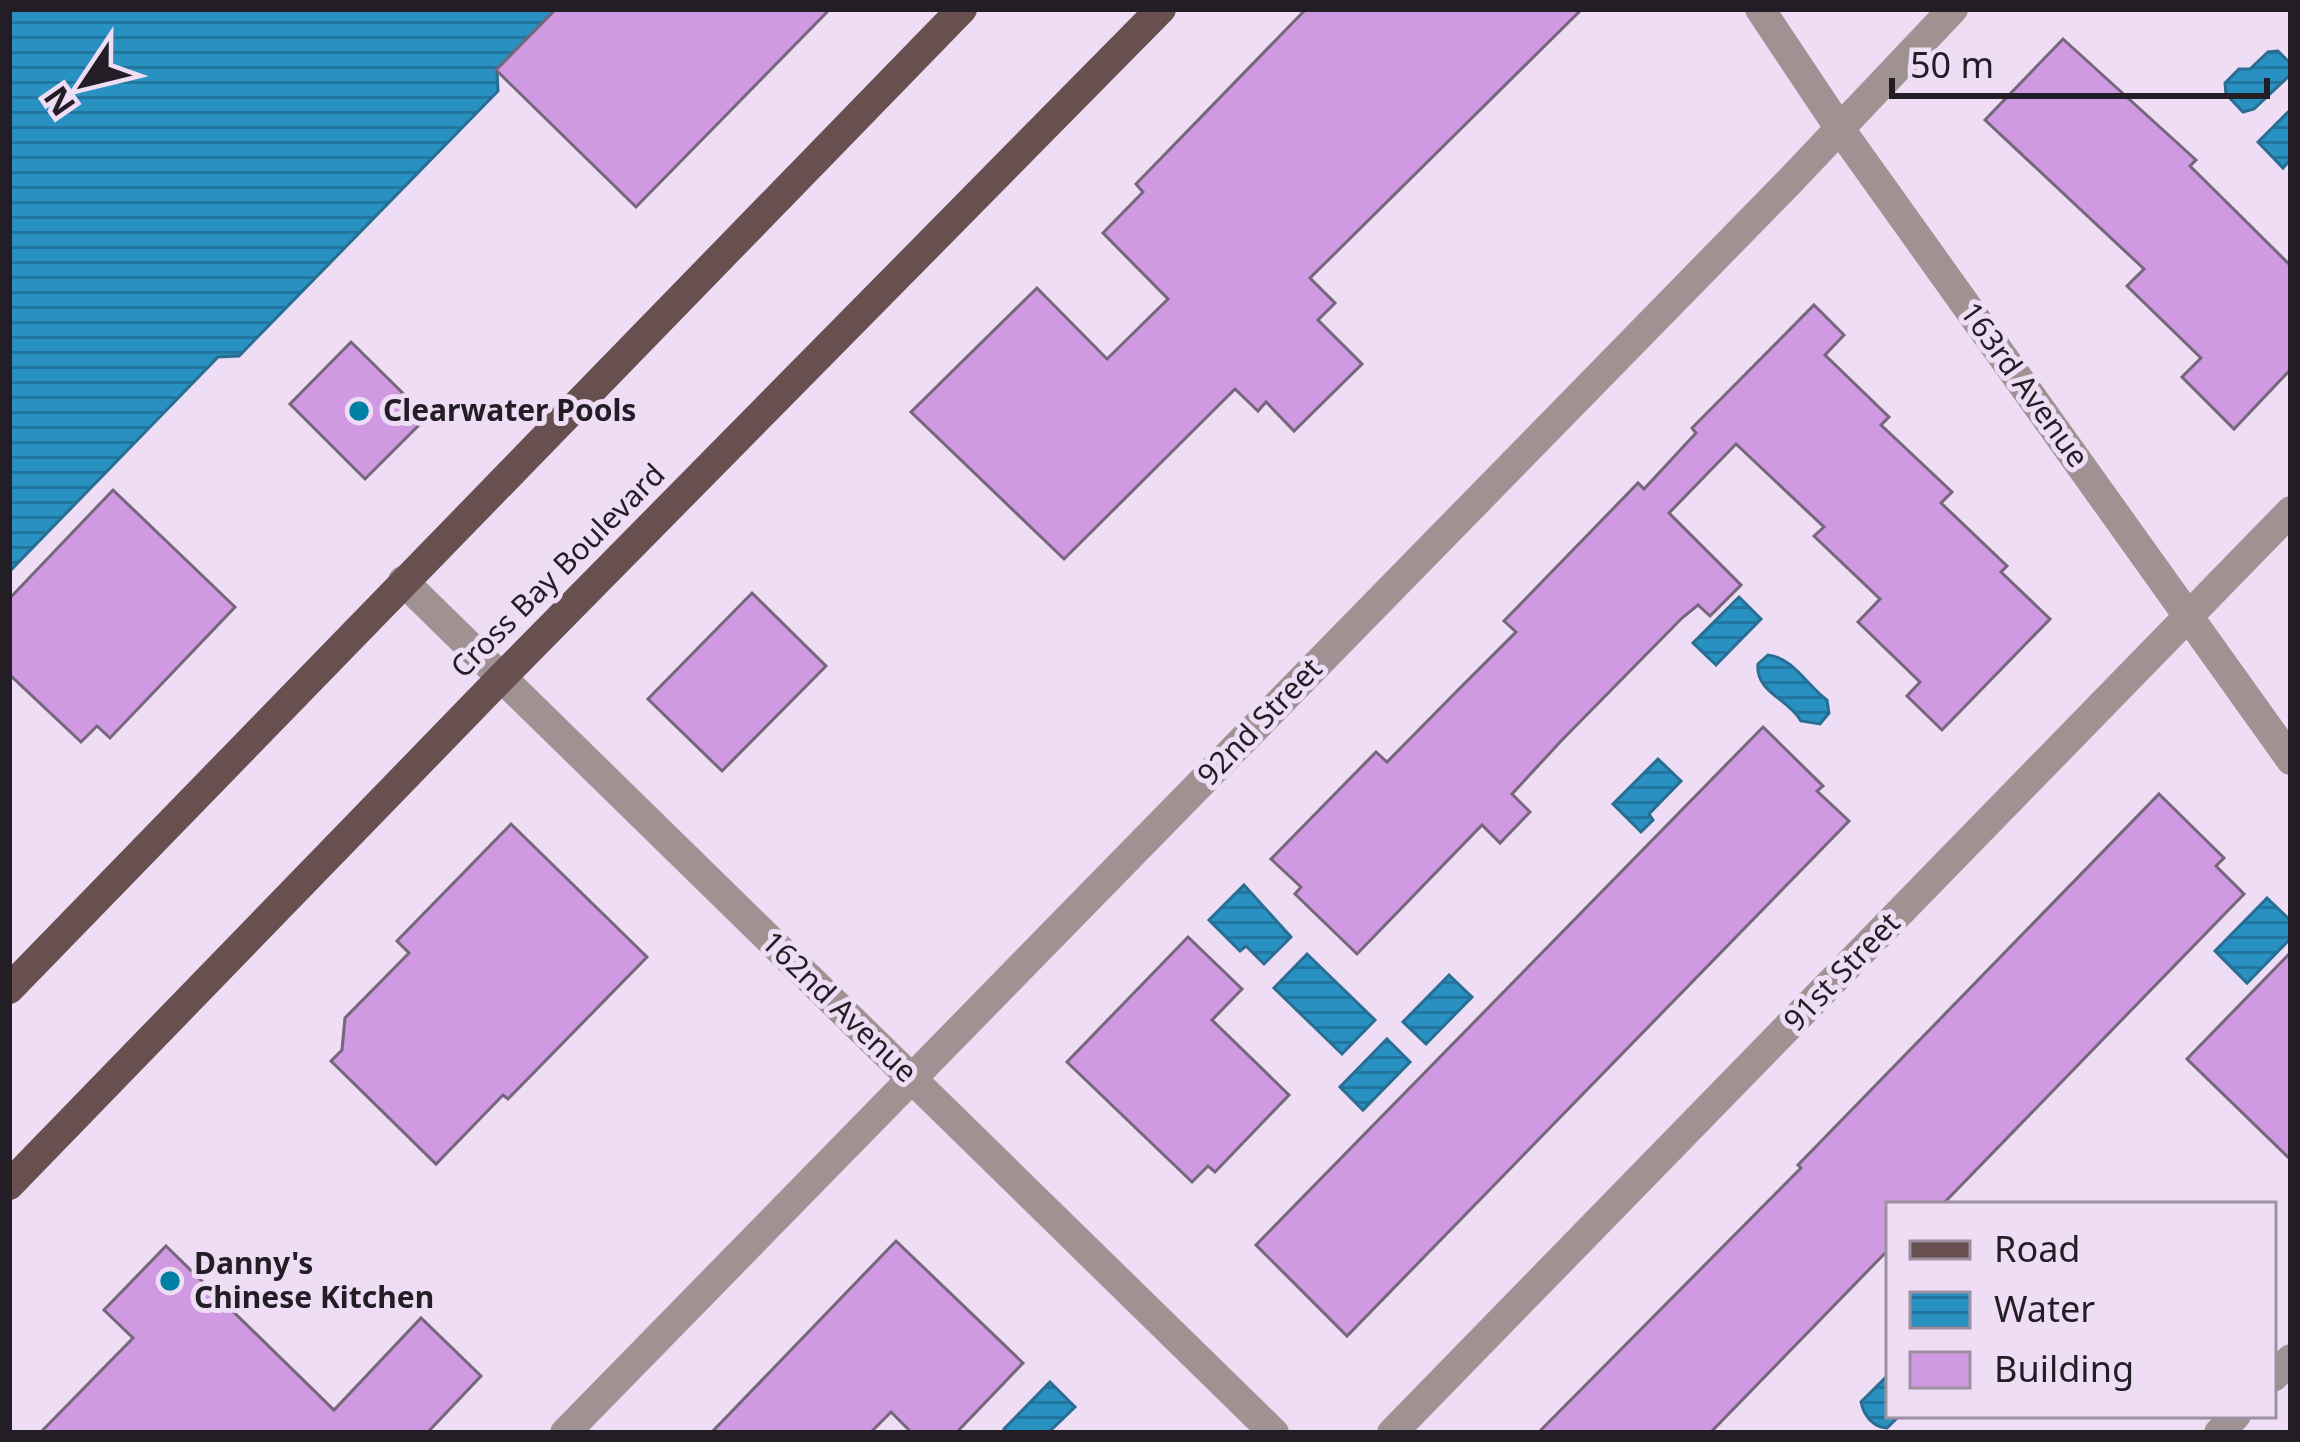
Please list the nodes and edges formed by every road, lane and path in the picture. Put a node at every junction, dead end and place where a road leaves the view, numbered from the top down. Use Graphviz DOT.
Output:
graph roads {
  1 [pos="962,9"];
  2 [pos="1161,9"];
  3 [pos="1760,9"];
  4 [pos="1953,9"];
  5 [pos="1840,129"];
  6 [pos="2291,511"];
  7 [pos="403,581"];
  8 [pos="2190,617"];
  9 [pos="501,678"];
  10 [pos="2291,760"];
  11 [pos="9,988"];
  12 [pos="912,1079"];
  13 [pos="9,1186"];
  14 [pos="565,1433"];
  15 [pos="1274,1433"];
  16 [pos="1391,1433"];
  1 -- 7 [label="main road"];
  2 -- 9 [label="main road, Cross Bay Boulevard"];
  3 -- 5 [label="street, 163rd Avenue"];
  4 -- 5 [label="street, 92nd Street"];
  5 -- 8 [label="street, 163rd Avenue"];
  5 -- 12 [label="street, 92nd Street"];
  6 -- 8 [label="street, 91st Street"];
  7 -- 9 [label="street, 162nd Avenue"];
  7 -- 11 [label="main road"];
  8 -- 10 [label="street, 163rd Avenue"];
  8 -- 16 [label="street, 91st Street"];
  9 -- 12 [label="street, 162nd Avenue"];
  9 -- 13 [label="main road, Cross Bay Boulevard"];
  12 -- 14 [label="street, 92nd Street"];
  12 -- 15 [label="street, 162nd Avenue"];
}
